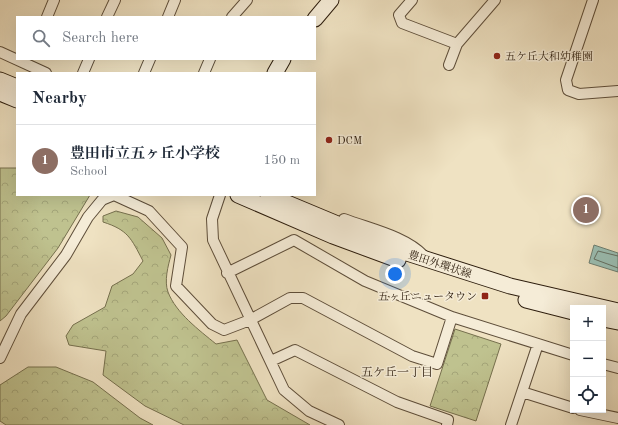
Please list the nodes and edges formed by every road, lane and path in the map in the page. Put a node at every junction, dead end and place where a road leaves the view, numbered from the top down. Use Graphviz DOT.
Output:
graph roads {
  1 [pos="54,0"];
  2 [pos="115,0"];
  3 [pos="175,0"];
  4 [pos="247,0"];
  5 [pos="331,0"];
  6 [pos="412,0"];
  7 [pos="495,0"];
  8 [pos="593,0"];
  9 [pos="47,16"];
  10 [pos="107,16"];
  11 [pos="168,16"];
  12 [pos="233,16"];
  13 [pos="316,18"];
  14 [pos="457,44"];
  15 [pos="0,52"];
  16 [pos="16,58"];
  17 [pos="89,60"];
  18 [pos="150,60"];
  19 [pos="210,60"];
  20 [pos="28,62"];
  21 [pos="449,66"];
  22 [pos="44,72"];
  23 [pos="83,72"];
  24 [pos="144,72"];
  25 [pos="204,72"];
  26 [pos="0,80"];
  27 [pos="618,81"];
  28 [pos="16,87"];
  29 [pos="0,92"];
  30 [pos="616,92"];
  31 [pos="16,100"];
  32 [pos="112,196"];
  33 [pos="116,196"];
  34 [pos="220,196"];
  35 [pos="240,196"];
  36 [pos="270,196"];
  37 [pos="227,273"];
  38 [pos="570,311"];
  39 [pos="618,311"];
  40 [pos="452,317"];
  41 [pos="250,320"];
  42 [pos="606,320"];
  43 [pos="618,322"];
  44 [pos="538,344"];
  45 [pos="570,354"];
  46 [pos="0,358"];
  47 [pos="271,361"];
  48 [pos="606,365"];
  49 [pos="618,368"];
  50 [pos="522,392"];
  51 [pos="570,407"];
  52 [pos="594,413"];
  53 [pos="618,418"];
  54 [pos="339,425"];
  55 [pos="447,425"];
  56 [pos="511,425"];
  1 -- 9 [label="street"];
  2 -- 10 [label="street"];
  3 -- 11 [label="street"];
  4 -- 12 [label="street"];
  5 -- 13 [label="street"];
  6 -- 14 [label="street"];
  7 -- 14 [label="street"];
  8 -- 30 [label="street"];
  14 -- 21 [label="street"];
  15 -- 16 [label="street"];
  17 -- 23 [label="street"];
  18 -- 24 [label="street"];
  19 -- 25 [label="street"];
  20 -- 22 [label="street"];
  26 -- 28 [label="street"];
  27 -- 30 [label="street"];
  29 -- 31 [label="street"];
  32 -- 46 [label="street"];
  33 -- 41 [label="street"];
  34 -- 37 [label="street"];
  35 -- 38 [label="street, 豊田外環状線"];
  36 -- 39 [label="street, 豊田外環状線"];
  37 -- 40 [label="street"];
  37 -- 41 [label="street"];
  40 -- 41 [label="street"];
  40 -- 44 [label="street"];
  41 -- 47 [label="street"];
  42 -- 43 [label="street"];
  44 -- 45 [label="street"];
  44 -- 50 [label="street"];
  47 -- 54 [label="street"];
  47 -- 55 [label="street"];
  48 -- 49 [label="street"];
  50 -- 51 [label="street"];
  50 -- 56 [label="street"];
  52 -- 53 [label="street"];
}
